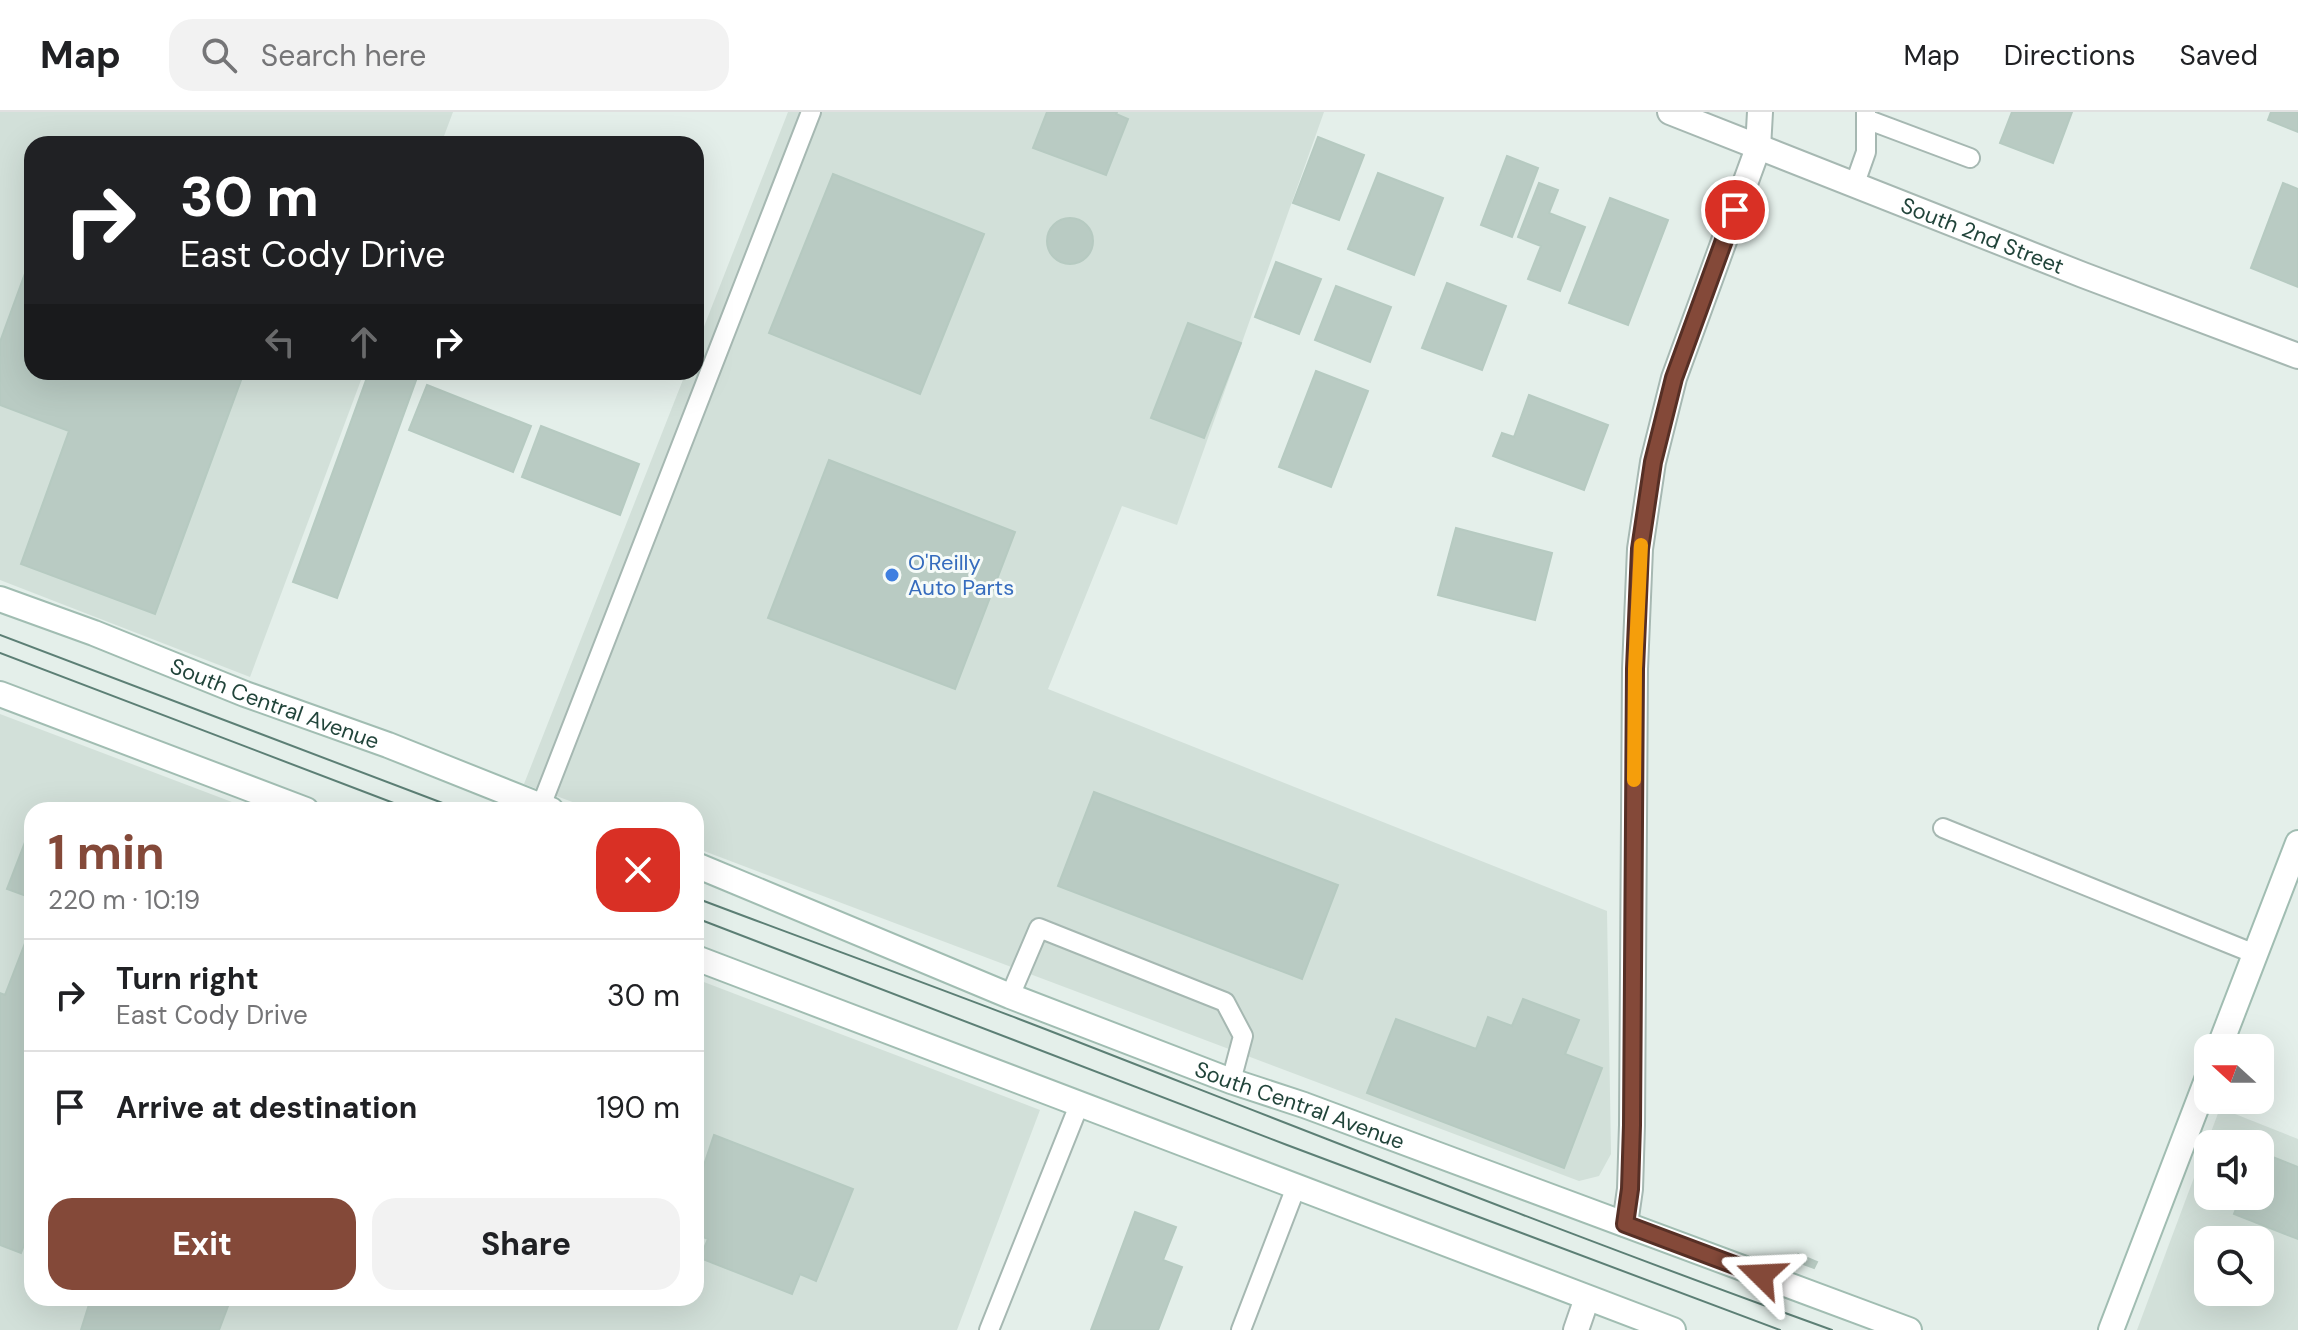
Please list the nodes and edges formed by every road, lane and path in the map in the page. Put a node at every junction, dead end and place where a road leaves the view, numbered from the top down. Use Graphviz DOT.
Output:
graph roads {
  1 [pos="811,112"];
  2 [pos="1670,112"];
  3 [pos="1760,112"];
  4 [pos="1866,115"];
  5 [pos="1758,148"];
  6 [pos="1970,158"];
  7 [pos="1854,186"];
  8 [pos="2298,356"];
  9 [pos="0,599"];
  10 [pos="0,694"];
  11 [pos="285,802"];
  12 [pos="531,802"];
  13 [pos="548,802"];
  14 [pos="1943,828"];
  15 [pos="2298,843"];
  16 [pos="704,868"];
  17 [pos="2255,954"];
  18 [pos="704,961"];
  19 [pos="1010,996"];
  20 [pos="2224,1034"];
  21 [pos="1231,1081"];
  22 [pos="1079,1105"];
  23 [pos="2194,1114"];
  24 [pos="1296,1187"];
  25 [pos="1625,1224"];
  26 [pos="1587,1298"];
  27 [pos="989,1330"];
  28 [pos="1241,1330"];
  29 [pos="1576,1330"];
  30 [pos="1673,1330"];
  31 [pos="1909,1330"];
  32 [pos="2111,1330"];
  1 -- 13 [label="lane"];
  2 -- 5 [label="main road, South 2nd Street"];
  3 -- 5 [label="main road"];
  4 -- 6 [label="lane"];
  4 -- 7 [label="lane"];
  5 -- 7 [label="main road, South 2nd Street"];
  5 -- 25 [label="main road"];
  7 -- 8 [label="main road, South 2nd Street"];
  9 -- 12 [label="main road, South Central Avenue"];
  10 -- 11 [label="main road"];
  14 -- 17 [label="lane"];
  15 -- 17 [label="main road"];
  16 -- 19 [label="main road, South Central Avenue"];
  17 -- 20 [label="main road"];
  18 -- 22 [label="main road"];
  19 -- 21 [label="main road, South Central Avenue"];
  19 -- 21 [label="lane"];
  21 -- 25 [label="main road, South Central Avenue"];
  22 -- 24 [label="main road"];
  22 -- 27 [label="lane"];
  23 -- 32 [label="main road"];
  24 -- 26 [label="main road"];
  24 -- 28 [label="lane"];
  25 -- 31 [label="main road, South Central Avenue"];
  26 -- 29 [label="main road"];
  26 -- 30 [label="main road"];
}
